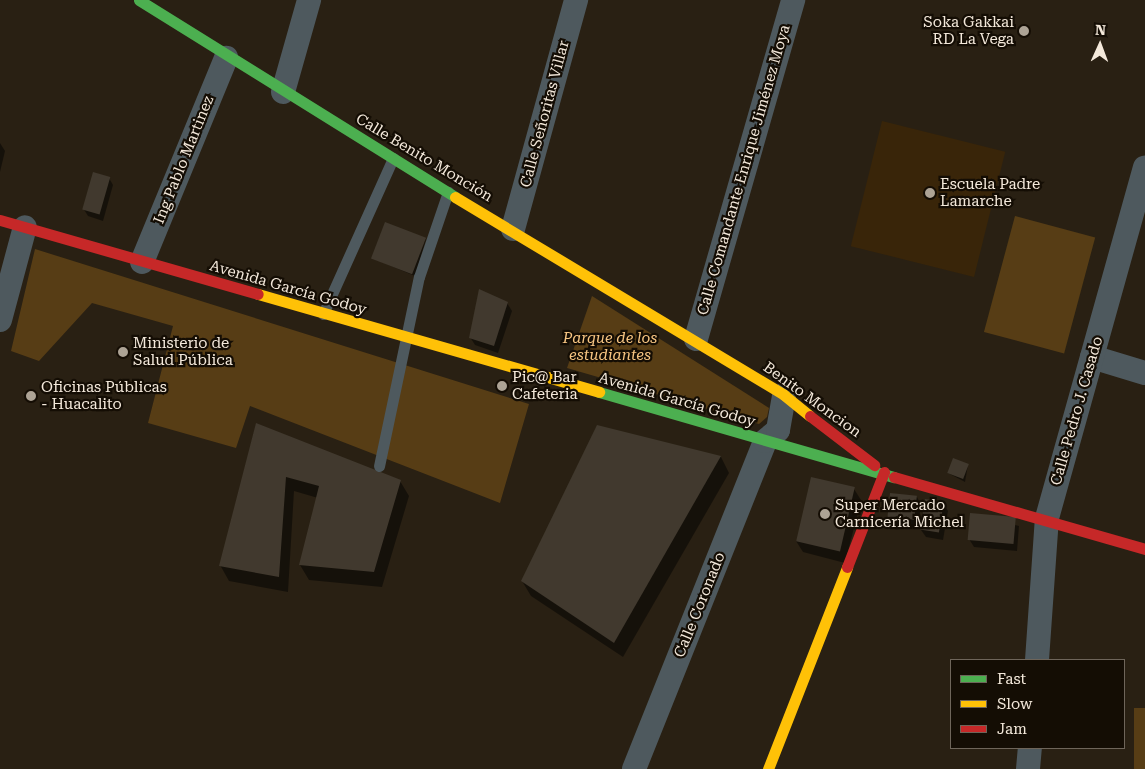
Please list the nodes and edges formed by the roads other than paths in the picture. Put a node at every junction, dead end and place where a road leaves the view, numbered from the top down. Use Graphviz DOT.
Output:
graph roads {
  1 [pos="139,0"];
  2 [pos="309,0"];
  3 [pos="576,0"];
  4 [pos="793,0"];
  5 [pos="226,58"];
  6 [pos="283,92"];
  7 [pos="393,158"];
  8 [pos="1145,167"];
  9 [pos="448,190"];
  10 [pos="1141,198"];
  11 [pos="0,220"];
  12 [pos="25,227"];
  13 [pos="514,229"];
  14 [pos="142,262"];
  15 [pos="323,314"];
  16 [pos="0,320"];
  17 [pos="408,338"];
  18 [pos="696,339"];
  19 [pos="1092,357"];
  20 [pos="1145,373"];
  21 [pos="784,395"];
  22 [pos="765,441"];
  23 [pos="379,466"];
  24 [pos="884,472"];
  25 [pos="1047,518"];
  26 [pos="1145,549"];
  27 [pos="1036,659"];
  28 [pos="1030,749"];
  29 [pos="634,769"];
  30 [pos="768,769"];
  31 [pos="1028,769"];
  1 -- 5 [label="street, Calle Benito Monción"];
  2 -- 6 [label="street"];
  3 -- 13 [label="street, Calle Señoritas Villar"];
  4 -- 18 [label="street, Calle Comandante Enrique Jiménez Moya"];
  5 -- 6 [label="street, Calle Benito Monción"];
  5 -- 14 [label="street, Ing Pablo Martinez"];
  6 -- 7 [label="street, Calle Benito Monción"];
  7 -- 9 [label="street, Calle Benito Monción"];
  7 -- 15 [label="lane"];
  8 -- 10 [label="street, Calle Pedro J. Casado"];
  9 -- 13 [label="street, Calle Benito Monción"];
  9 -- 17 [label="lane"];
  10 -- 19 [label="street, Calle Pedro J. Casado"];
  11 -- 12 [label="street, Avenida García Godoy"];
  12 -- 14 [label="street, Avenida García Godoy"];
  12 -- 16 [label="street"];
  13 -- 18 [label="street, Calle Benito Monción"];
  14 -- 15 [label="street, Avenida García Godoy"];
  15 -- 17 [label="street, Avenida García Godoy"];
  17 -- 22 [label="street, Avenida García Godoy"];
  17 -- 23 [label="lane"];
  18 -- 21 [label="street, Benito Moncion"];
  19 -- 20 [label="street"];
  19 -- 25 [label="street, Calle Pedro J. Casado"];
  21 -- 22 [label="street, Calle Coronado"];
  21 -- 24 [label="street, Benito Moncion"];
  22 -- 24 [label="street, Avenida García Godoy"];
  22 -- 29 [label="street, Calle Coronado"];
  24 -- 25 [label="street, Avenida García Godoy"];
  24 -- 30 [label="street"];
  25 -- 26 [label="street, Avenida García Godoy"];
  25 -- 27 [label="street, Calle Pedro J. Casado"];
  28 -- 31 [label="street"];
}
